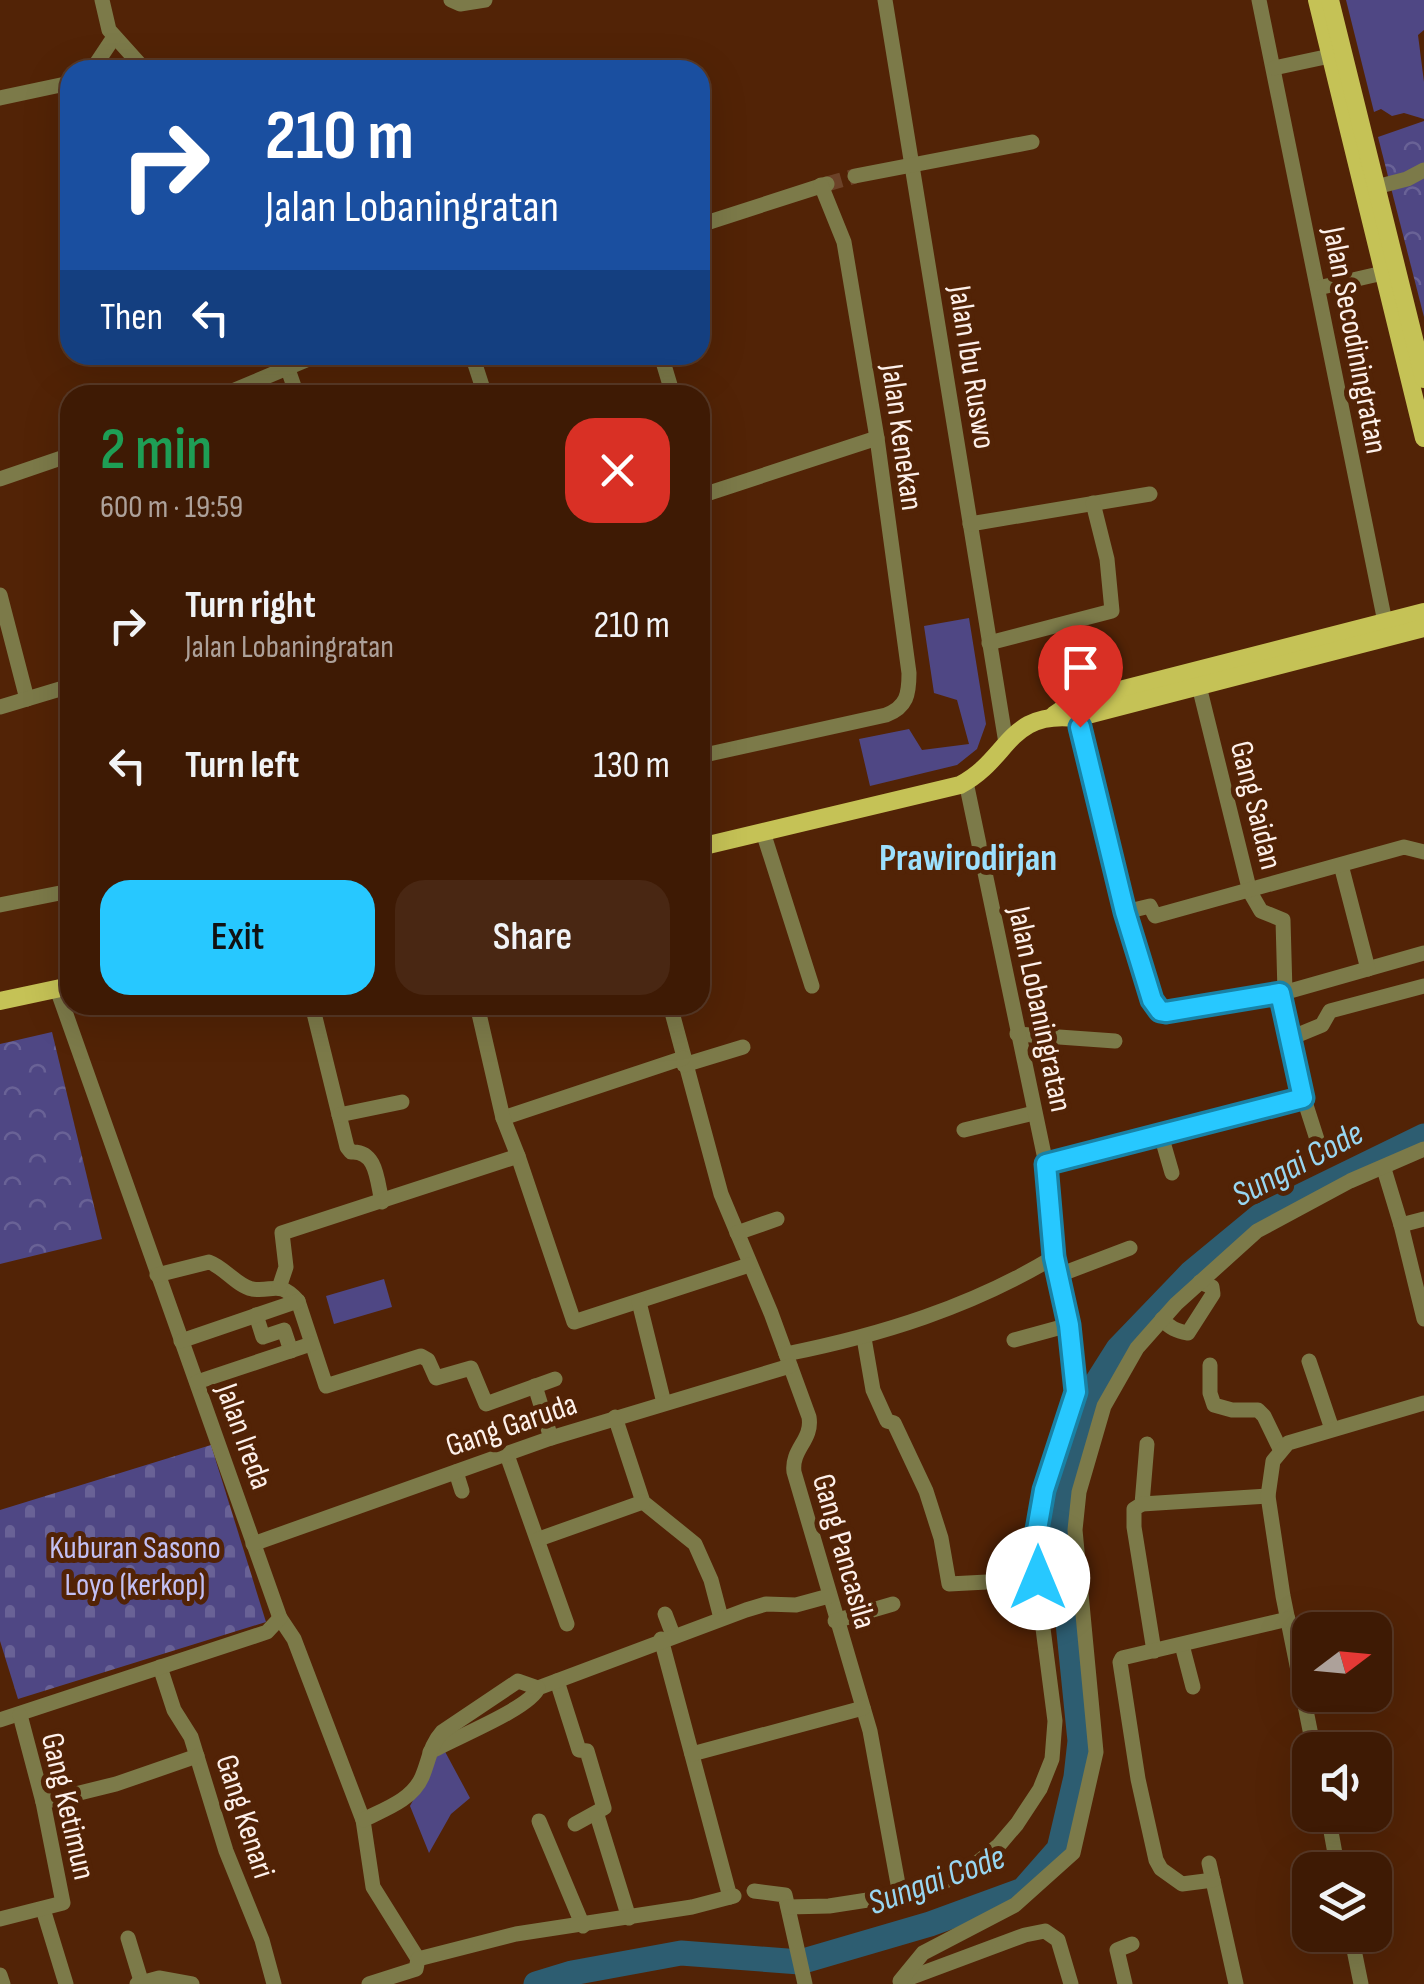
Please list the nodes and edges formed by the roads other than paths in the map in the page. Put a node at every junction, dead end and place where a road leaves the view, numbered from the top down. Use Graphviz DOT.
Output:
graph roads {
  1 [pos="102,0"];
  2 [pos="451,0"];
  3 [pos="485,0"];
  4 [pos="886,0"];
  5 [pos="1259,0"];
  6 [pos="1316,0"];
  7 [pos="1330,0"];
  8 [pos="114,37"];
  9 [pos="1330,56"];
  10 [pos="99,60"];
  11 [pos="135,60"];
  12 [pos="1274,68"];
  13 [pos="60,85"];
  14 [pos="0,98"];
  15 [pos="1032,142"];
  16 [pos="912,165"];
  17 [pos="1424,170"];
  18 [pos="855,176"];
  19 [pos="1416,179"];
  20 [pos="1376,187"];
  21 [pos="710,222"];
  22 [pos="1384,273"];
  23 [pos="1318,288"];
  24 [pos="279,365"];
  25 [pos="1423,368"];
  26 [pos="242,385"];
  27 [pos="877,438"];
  28 [pos="1424,438"];
  29 [pos="60,458"];
  30 [pos="0,479"];
  31 [pos="710,491"];
  32 [pos="1150,494"];
  33 [pos="1093,503"];
  34 [pos="970,524"];
  35 [pos="0,595"];
  36 [pos="1424,596"];
  37 [pos="1415,614"];
  38 [pos="1384,622"];
  39 [pos="1424,628"];
  40 [pos="989,643"];
  41 [pos="1199,686"];
  42 [pos="60,689"];
  43 [pos="28,699"];
  44 [pos="0,707"];
  45 [pos="1054,715"];
  46 [pos="1076,718"];
  47 [pos="1006,743"];
  48 [pos="710,754"];
  49 [pos="966,782"];
  50 [pos="763,832"];
  51 [pos="710,845"];
  52 [pos="1424,852"];
  53 [pos="1341,865"];
  54 [pos="1250,892"];
  55 [pos="60,893"];
  56 [pos="0,905"];
  57 [pos="1125,912"];
  58 [pos="1424,953"];
  59 [pos="1368,969"];
  60 [pos="812,986"];
  61 [pos="1424,986"];
  62 [pos="60,989"];
  63 [pos="1285,992"];
  64 [pos="0,1000"];
  65 [pos="73,1015"];
  66 [pos="315,1015"];
  67 [pos="479,1015"];
  68 [pos="672,1015"];
  69 [pos="1017,1034"];
  70 [pos="1288,1039"];
  71 [pos="1115,1041"];
  72 [pos="743,1048"];
  73 [pos="684,1062"];
  74 [pos="1303,1098"];
  75 [pos="402,1102"];
  76 [pos="1034,1112"];
  77 [pos="340,1115"];
  78 [pos="503,1118"];
  79 [pos="964,1130"];
  80 [pos="1161,1135"];
  81 [pos="1424,1148"];
  82 [pos="1322,1155"];
  83 [pos="518,1156"];
  84 [pos="1046,1164"];
  85 [pos="1384,1169"];
  86 [pos="1172,1174"];
  87 [pos="382,1202"];
  88 [pos="1424,1219"];
  89 [pos="777,1220"];
  90 [pos="1401,1225"];
  91 [pos="737,1233"];
  92 [pos="1130,1248"];
  93 [pos="1054,1257"];
  94 [pos="749,1264"];
  95 [pos="157,1275"];
  96 [pos="1059,1276"];
  97 [pos="1420,1281"];
  98 [pos="1200,1282"];
  99 [pos="280,1288"];
  100 [pos="298,1301"];
  101 [pos="639,1302"];
  102 [pos="256,1316"];
  103 [pos="1162,1319"];
  104 [pos="1424,1319"];
  105 [pos="1069,1325"];
  106 [pos="864,1338"];
  107 [pos="1014,1340"];
  108 [pos="181,1341"];
  109 [pos="311,1344"];
  110 [pos="291,1351"];
  111 [pos="788,1360"];
  112 [pos="1309,1361"];
  113 [pos="1210,1364"];
  114 [pos="556,1378"];
  115 [pos="196,1382"];
  116 [pos="535,1386"];
  117 [pos="1424,1402"];
  118 [pos="664,1403"];
  119 [pos="616,1416"];
  120 [pos="1332,1429"];
  121 [pos="551,1438"];
  122 [pos="1147,1444"];
  123 [pos="1280,1449"];
  124 [pos="508,1455"];
  125 [pos="456,1472"];
  126 [pos="462,1491"];
  127 [pos="1268,1496"];
  128 [pos="643,1502"];
  129 [pos="1142,1504"];
  130 [pos="540,1539"];
  131 [pos="253,1544"];
  132 [pos="1038,1575"];
  133 [pos="829,1596"];
  134 [pos="893,1604"];
  135 [pos="665,1614"];
  136 [pos="280,1618"];
  137 [pos="721,1618"];
  138 [pos="1288,1619"];
  139 [pos="836,1620"];
  140 [pos="567,1624"];
  141 [pos="667,1637"];
  142 [pos="1182,1645"];
  143 [pos="1154,1651"];
  144 [pos="160,1666"];
  145 [pos="557,1680"];
  146 [pos="1193,1687"];
  147 [pos="863,1708"];
  148 [pos="20,1715"];
  149 [pos="0,1720"];
  150 [pos="1310,1732"];
  151 [pos="692,1754"];
  152 [pos="197,1756"];
  153 [pos="43,1802"];
  154 [pos="597,1814"];
  155 [pos="364,1820"];
  156 [pos="539,1820"];
  157 [pos="575,1824"];
  158 [pos="1209,1863"];
  159 [pos="1213,1880"];
  160 [pos="754,1891"];
  161 [pos="900,1895"];
  162 [pos="43,1909"];
  163 [pos="789,1910"];
  164 [pos="630,1918"];
  165 [pos="0,1919"];
  166 [pos="583,1926"];
  167 [pos="128,1938"];
  168 [pos="1132,1944"];
  169 [pos="1354,1952"];
  170 [pos="418,1959"];
  171 [pos="0,1975"];
  172 [pos="897,1983"];
  173 [pos="2,1984"];
  174 [pos="66,1984"];
  175 [pos="140,1984"];
  176 [pos="192,1984"];
  177 [pos="274,1984"];
  178 [pos="369,1984"];
  179 [pos="805,1984"];
  180 [pos="1071,1984"];
  181 [pos="1125,1984"];
  182 [pos="1236,1984"];
  183 [pos="1361,1984"];
  1 -- 8 [label="street"];
  2 -- 3 [label="street"];
  4 -- 16 [label="street, Jalan Ibu Ruswo"];
  5 -- 12 [label="street, Jalan Secodiningratan"];
  6 -- 9 [label="main road"];
  7 -- 20 [label="main road"];
  8 -- 10 [label="street"];
  8 -- 11 [label="street"];
  9 -- 12 [label="street"];
  9 -- 22 [label="main road"];
  12 -- 23 [label="street, Jalan Secodiningratan"];
  13 -- 14 [label="street"];
  15 -- 16 [label="street"];
  16 -- 18 [label="street"];
  16 -- 34 [label="street, Jalan Ibu Ruswo"];
  17 -- 19 [label="street"];
  19 -- 20 [label="street"];
  20 -- 25 [label="main road"];
  21 -- 27 [label="street, Jalan Kenekan"];
  22 -- 23 [label="street"];
  22 -- 28 [label="main road"];
  23 -- 38 [label="street, Jalan Secodiningratan"];
  24 -- 26 [label="street"];
  27 -- 31 [label="street"];
  27 -- 48 [label="street, Jalan Kenekan"];
  29 -- 30 [label="street"];
  32 -- 33 [label="street"];
  33 -- 34 [label="street"];
  33 -- 40 [label="street"];
  34 -- 40 [label="street, Jalan Ibu Ruswo"];
  35 -- 43 [label="street"];
  36 -- 37 [label="main road"];
  37 -- 38 [label="main road"];
  38 -- 45 [label="main road"];
  39 -- 41 [label="main road"];
  40 -- 47 [label="street, Jalan Ibu Ruswo"];
  41 -- 46 [label="main road"];
  41 -- 54 [label="street, Gang Saidan"];
  42 -- 43 [label="street"];
  43 -- 44 [label="street"];
  45 -- 46 [label="main road"];
  45 -- 47 [label="main road"];
  46 -- 57 [label="street"];
  47 -- 49 [label="main road"];
  49 -- 50 [label="main road"];
  49 -- 69 [label="street, Jalan Lobaningratan"];
  50 -- 51 [label="main road"];
  50 -- 60 [label="street"];
  52 -- 53 [label="street"];
  53 -- 54 [label="street"];
  53 -- 59 [label="street"];
  54 -- 57 [label="street"];
  54 -- 63 [label="street, Gang Saidan"];
  55 -- 56 [label="street"];
  57 -- 63 [label="street"];
  58 -- 59 [label="street"];
  59 -- 63 [label="street"];
  61 -- 70 [label="street"];
  62 -- 64 [label="main road"];
  63 -- 70 [label="street"];
  65 -- 95 [label="street, Jalan Ireda"];
  66 -- 77 [label="street"];
  67 -- 78 [label="street"];
  68 -- 73 [label="street, Gang Pancasila"];
  69 -- 71 [label="street"];
  69 -- 76 [label="street, Jalan Lobaningratan"];
  70 -- 74 [label="street"];
  72 -- 73 [label="street"];
  73 -- 78 [label="street"];
  73 -- 91 [label="street, Gang Pancasila"];
  74 -- 80 [label="street, Jalan Lobaningratan"];
  74 -- 82 [label="street"];
  75 -- 77 [label="street"];
  76 -- 79 [label="street"];
  76 -- 84 [label="street, Jalan Lobaningratan"];
  77 -- 87 [label="street"];
  78 -- 83 [label="street"];
  80 -- 84 [label="street, Jalan Lobaningratan"];
  80 -- 86 [label="street"];
  81 -- 85 [label="street"];
  83 -- 87 [label="street"];
  83 -- 101 [label="street"];
  84 -- 93 [label="street"];
  85 -- 90 [label="street"];
  85 -- 98 [label="street"];
  87 -- 99 [label="street"];
  88 -- 90 [label="street"];
  89 -- 91 [label="street"];
  90 -- 97 [label="street"];
  91 -- 94 [label="street, Gang Pancasila"];
  92 -- 96 [label="street"];
  93 -- 96 [label="street"];
  93 -- 106 [label="street, Gang Garuda"];
  94 -- 101 [label="street"];
  94 -- 111 [label="street, Gang Pancasila"];
  95 -- 99 [label="street"];
  95 -- 108 [label="street, Jalan Ireda"];
  96 -- 105 [label="street"];
  97 -- 104 [label="street"];
  98 -- 103 [label="street"];
  98 -- 103 [label="street"];
  99 -- 100 [label="street"];
  100 -- 102 [label="street"];
  100 -- 109 [label="street"];
  101 -- 118 [label="street"];
  102 -- 108 [label="street"];
  102 -- 110 [label="street"];
  103 -- 172 [label="street"];
  105 -- 107 [label="street"];
  105 -- 132 [label="street"];
  106 -- 111 [label="street, Gang Garuda"];
  106 -- 132 [label="street"];
  108 -- 115 [label="street, Jalan Ireda"];
  109 -- 110 [label="street"];
  109 -- 116 [label="street"];
  110 -- 115 [label="street"];
  111 -- 118 [label="street, Gang Garuda"];
  111 -- 133 [label="street, Gang Pancasila"];
  112 -- 120 [label="street"];
  113 -- 123 [label="street"];
  114 -- 116 [label="street"];
  115 -- 131 [label="street, Jalan Ireda"];
  116 -- 121 [label="street"];
  117 -- 120 [label="street"];
  118 -- 119 [label="street, Gang Garuda"];
  119 -- 121 [label="street, Gang Garuda"];
  119 -- 128 [label="street"];
  120 -- 123 [label="street"];
  121 -- 124 [label="street, Gang Garuda"];
  122 -- 129 [label="street"];
  123 -- 127 [label="street"];
  124 -- 125 [label="street, Gang Garuda"];
  124 -- 130 [label="street"];
  125 -- 126 [label="street"];
  125 -- 131 [label="street, Gang Garuda"];
  127 -- 129 [label="street"];
  127 -- 138 [label="street"];
  128 -- 130 [label="street"];
  128 -- 137 [label="street"];
  129 -- 143 [label="street"];
  130 -- 140 [label="street"];
  131 -- 136 [label="street, Jalan Ireda"];
  132 -- 161 [label="street"];
  133 -- 137 [label="street"];
  133 -- 139 [label="street, Gang Pancasila"];
  134 -- 139 [label="street"];
  135 -- 141 [label="street"];
  136 -- 144 [label="street"];
  136 -- 155 [label="street, Jalan Ireda"];
  137 -- 141 [label="street"];
  138 -- 142 [label="street"];
  138 -- 150 [label="street"];
  139 -- 147 [label="street, Gang Pancasila"];
  141 -- 145 [label="street"];
  141 -- 151 [label="street"];
  142 -- 143 [label="street"];
  142 -- 146 [label="street"];
  143 -- 159 [label="street"];
  144 -- 148 [label="street"];
  144 -- 152 [label="street, Gang Kenari"];
  145 -- 154 [label="street"];
  145 -- 155 [label="street"];
  147 -- 151 [label="street"];
  147 -- 161 [label="street, Gang Pancasila"];
  148 -- 149 [label="street"];
  148 -- 153 [label="street, Gang Ketimun"];
  151 -- 164 [label="street"];
  152 -- 153 [label="street"];
  152 -- 177 [label="street, Gang Kenari"];
  153 -- 162 [label="street, Gang Ketimun"];
  154 -- 157 [label="street"];
  154 -- 164 [label="street"];
  155 -- 170 [label="street, Jalan Ireda"];
  156 -- 166 [label="street"];
  158 -- 159 [label="street"];
  159 -- 182 [label="street"];
  160 -- 163 [label="street"];
  161 -- 163 [label="street"];
  162 -- 165 [label="street, Gang Ketimun"];
  162 -- 174 [label="street"];
  163 -- 179 [label="street"];
  164 -- 166 [label="street"];
  166 -- 170 [label="street"];
  167 -- 175 [label="street"];
  168 -- 181 [label="street"];
  169 -- 183 [label="street"];
  170 -- 178 [label="street"];
  171 -- 173 [label="street"];
  172 -- 180 [label="street"];
  175 -- 176 [label="street"];
}
